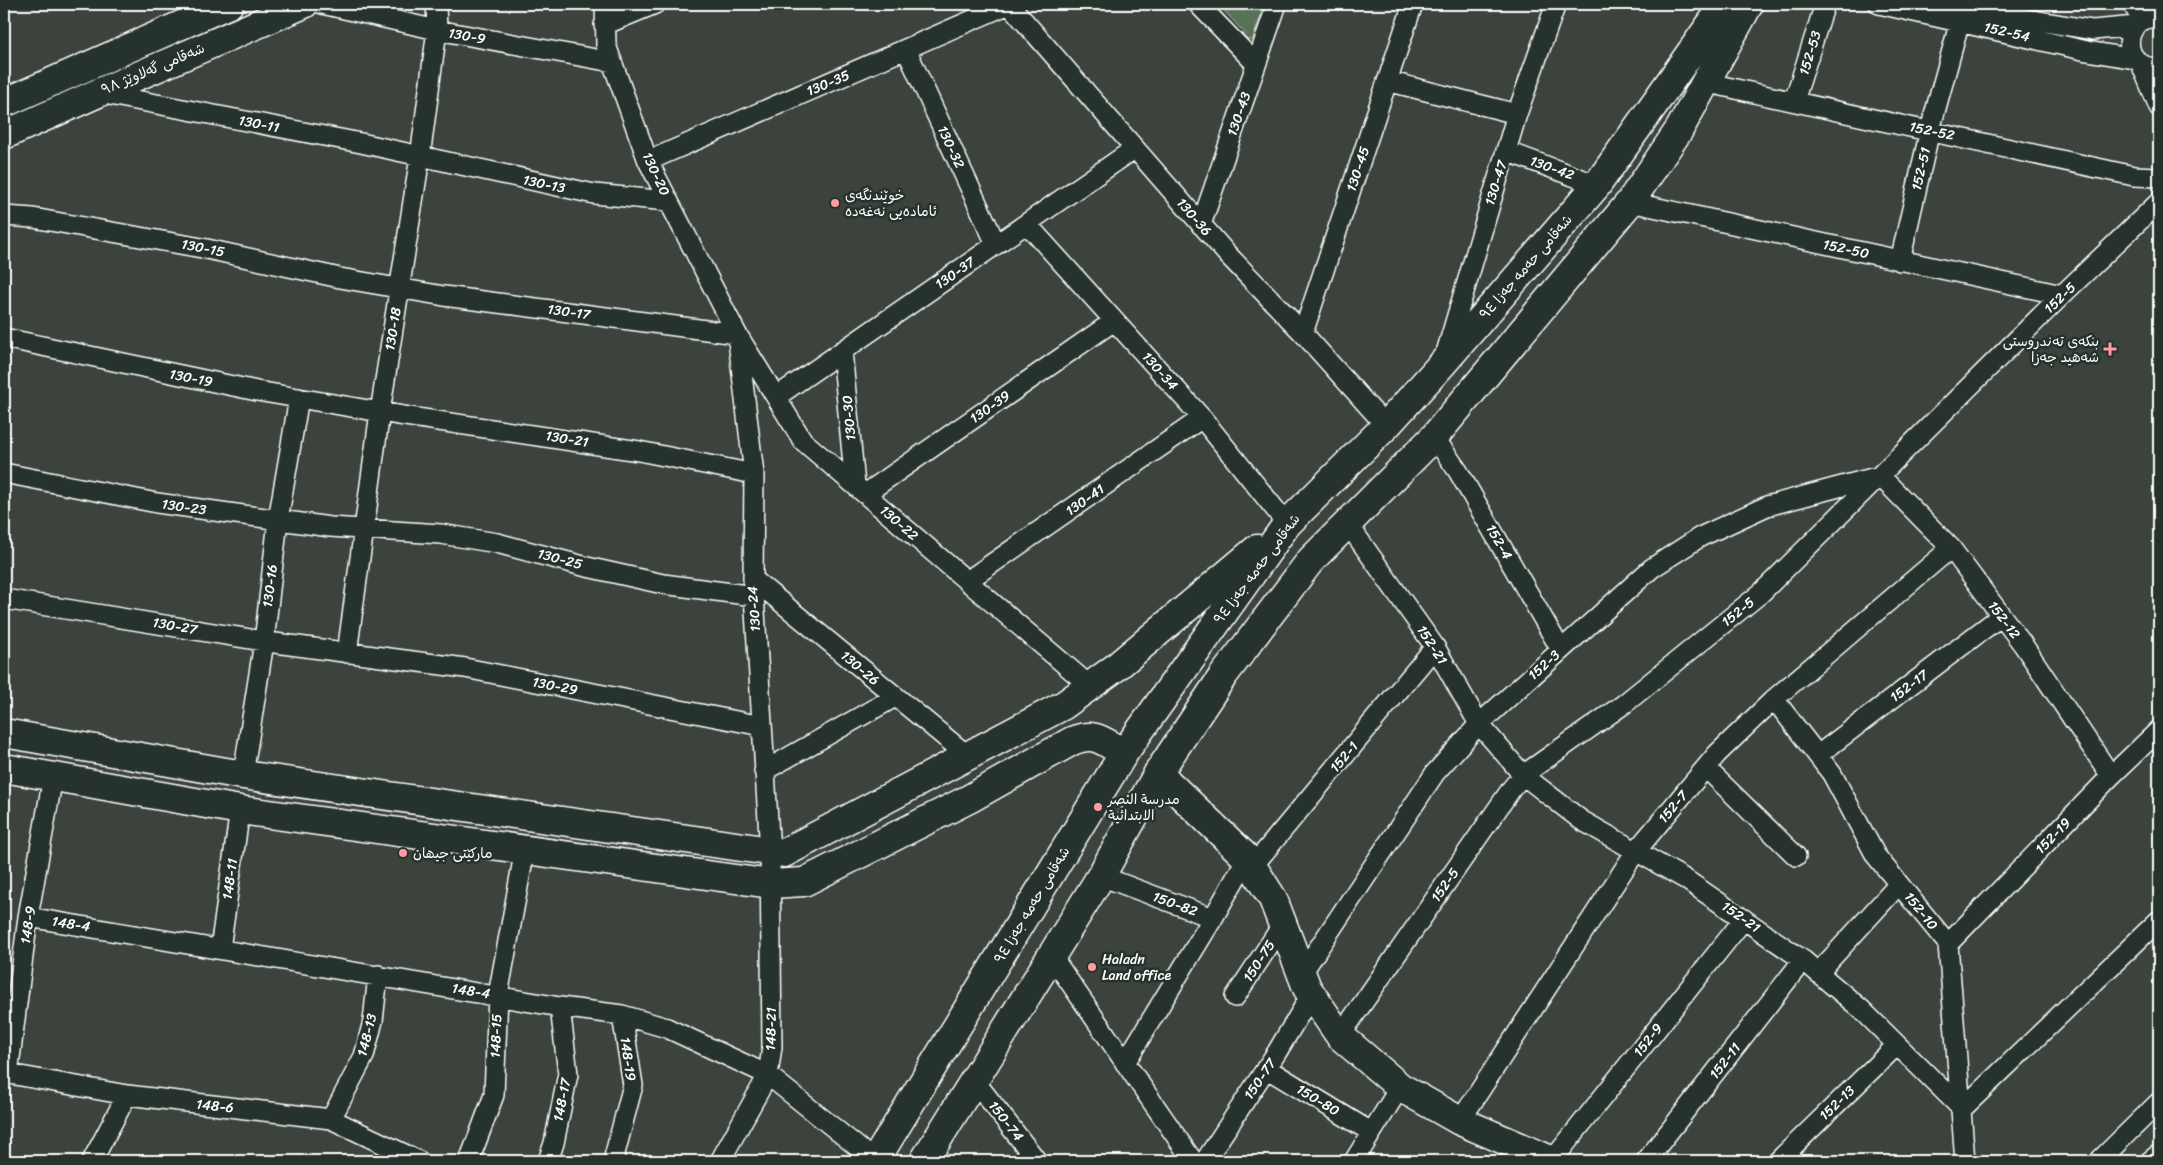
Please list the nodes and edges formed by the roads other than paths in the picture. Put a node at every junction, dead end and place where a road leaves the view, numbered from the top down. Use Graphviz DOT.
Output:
graph roads {
  1 [pos="229,4"];
  2 [pos="304,4"];
  3 [pos="322,4"];
  4 [pos="436,4"];
  5 [pos="605,4"];
  6 [pos="655,4"];
  7 [pos="1009,4"];
  8 [pos="1198,4"];
  9 [pos="1277,4"];
  10 [pos="1413,4"];
  11 [pos="1556,4"];
  12 [pos="1725,4"];
  13 [pos="1748,4"];
  14 [pos="1825,4"];
  15 [pos="1879,4"];
  16 [pos="1941,4"];
  17 [pos="2132,4"];
  18 [pos="1961,11"];
  19 [pos="2150,18"];
  20 [pos="604,25"];
  21 [pos="437,30"];
  22 [pos="906,49"];
  23 [pos="612,62"];
  24 [pos="2138,62"];
  25 [pos="1256,64"];
  26 [pos="2159,68"];
  27 [pos="1387,81"];
  28 [pos="1704,82"];
  29 [pos="98,92"];
  30 [pos="1794,102"];
  31 [pos="4,103"];
  32 [pos="2159,107"];
  33 [pos="1518,114"];
  34 [pos="1930,130"];
  35 [pos="4,136"];
  36 [pos="1134,149"];
  37 [pos="1506,151"];
  38 [pos="420,157"];
  39 [pos="648,161"];
  40 [pos="2159,177"];
  41 [pos="1597,185"];
  42 [pos="668,201"];
  43 [pos="1630,202"];
  44 [pos="2159,202"];
  45 [pos="4,216"];
  46 [pos="1027,224"];
  47 [pos="1201,225"];
  48 [pos="996,244"];
  49 [pos="1900,261"];
  50 [pos="400,288"];
  51 [pos="2062,295"];
  52 [pos="1114,321"];
  53 [pos="1303,333"];
  54 [pos="737,334"];
  55 [pos="4,338"];
  56 [pos="842,351"];
  57 [pos="1443,363"];
  58 [pos="776,397"];
  59 [pos="299,398"];
  60 [pos="380,412"];
  61 [pos="1202,418"];
  62 [pos="1386,426"];
  63 [pos="1434,437"];
  64 [pos="4,473"];
  65 [pos="754,474"];
  66 [pos="1880,476"];
  67 [pos="860,489"];
  68 [pos="278,520"];
  69 [pos="1287,524"];
  70 [pos="1348,524"];
  71 [pos="365,530"];
  72 [pos="1950,548"];
  73 [pos="967,581"];
  74 [pos="753,588"];
  75 [pos="4,598"];
  76 [pos="2001,616"];
  77 [pos="264,642"];
  78 [pos="1435,647"];
  79 [pos="1561,650"];
  80 [pos="347,653"];
  81 [pos="1090,686"];
  82 [pos="895,697"];
  83 [pos="1774,699"];
  84 [pos="1479,724"];
  85 [pos="762,726"];
  86 [pos="2159,730"];
  87 [pos="4,733"];
  88 [pos="1124,753"];
  89 [pos="1818,755"];
  90 [pos="968,756"];
  91 [pos="4,768"];
  92 [pos="1706,768"];
  93 [pos="764,771"];
  94 [pos="1158,773"];
  95 [pos="243,775"];
  96 [pos="1523,775"];
  97 [pos="2110,776"];
  98 [pos="53,777"];
  99 [pos="240,810"];
  100 [pos="526,849"];
  101 [pos="1636,851"];
  102 [pos="770,852"];
  103 [pos="1796,856"];
  104 [pos="1250,863"];
  105 [pos="1101,876"];
  106 [pos="770,884"];
  107 [pos="1899,884"];
  108 [pos="28,917"];
  109 [pos="1213,918"];
  110 [pos="1744,919"];
  111 [pos="2159,920"];
  112 [pos="1283,924"];
  113 [pos="1948,944"];
  114 [pos="220,949"];
  115 [pos="1051,955"];
  116 [pos="1803,960"];
  117 [pos="1818,972"];
  118 [pos="378,975"];
  119 [pos="1307,984"];
  120 [pos="498,995"];
  121 [pos="1235,997"];
  122 [pos="972,1002"];
  123 [pos="560,1007"];
  124 [pos="622,1015"];
  125 [pos="1007,1027"];
  126 [pos="1340,1036"];
  127 [pos="1897,1045"];
  128 [pos="1125,1063"];
  129 [pos="1266,1068"];
  130 [pos="6,1074"];
  131 [pos="768,1075"];
  132 [pos="974,1080"];
  133 [pos="1400,1087"];
  134 [pos="127,1095"];
  135 [pos="2159,1102"];
  136 [pos="1962,1110"];
  137 [pos="331,1119"];
  138 [pos="1460,1120"];
  139 [pos="1370,1132"];
  140 [pos="1511,1154"];
  141 [pos="2159,1154"];
  142 [pos="92,1161"];
  143 [pos="419,1161"];
  144 [pos="469,1161"];
  145 [pos="548,1161"];
  146 [pos="613,1161"];
  147 [pos="720,1161"];
  148 [pos="875,1161"];
  149 [pos="924,1161"];
  150 [pos="1038,1161"];
  151 [pos="1193,1161"];
  152 [pos="1205,1161"];
  153 [pos="1354,1161"];
  154 [pos="1552,1161"];
  155 [pos="1646,1161"];
  156 [pos="1778,1161"];
  157 [pos="1966,1161"];
  158 [pos="2099,1161"];
  159 [pos="2150,1161"];
  1 -- 31 [label="main road, شەقامی گەلاوێژ ٩٨"];
  2 -- 29 [label="main road, شەقامی گەلاوێژ ٩٨"];
  3 -- 21 [label="street, 130-9"];
  4 -- 21 [label="street, 130-18"];
  5 -- 20 [label="street, 130-20"];
  6 -- 20 [label="street"];
  7 -- 22 [label="street, 130-35"];
  7 -- 36 [label="street, 130-36"];
  8 -- 25 [label="street"];
  9 -- 25 [label="street, 130-43"];
  10 -- 27 [label="street, 130-45"];
  11 -- 33 [label="street, 130-47"];
  12 -- 41 [label="main road, شەقامی حەمە جەزا ٩٤"];
  13 -- 28 [label="main road"];
  14 -- 30 [label="street, 152-53"];
  15 -- 18 [label="street, 152-54"];
  16 -- 18 [label="street, 152-54"];
  17 -- 19 [label="street"];
  18 -- 19 [label="street, 152-54"];
  18 -- 24 [label="street, 152-54"];
  18 -- 34 [label="street, 152-51"];
  19 -- 24 [label="street"];
  20 -- 23 [label="street, 130-20"];
  21 -- 23 [label="street, 130-9"];
  21 -- 38 [label="street, 130-18"];
  22 -- 39 [label="street, 130-35"];
  22 -- 48 [label="street, 130-32"];
  23 -- 39 [label="street, 130-20"];
  24 -- 26 [label="street, 152-54"];
  24 -- 32 [label="street"];
  25 -- 47 [label="street, 130-43"];
  27 -- 33 [label="street"];
  27 -- 53 [label="street, 130-45"];
  28 -- 30 [label="street, 152-52"];
  28 -- 43 [label="main road"];
  29 -- 35 [label="main road, شەقامی گەلاوێژ ٩٨"];
  29 -- 38 [label="street, 130-11"];
  30 -- 34 [label="street, 152-52"];
  33 -- 37 [label="street, 130-47"];
  34 -- 40 [label="street, 152-52"];
  34 -- 49 [label="street, 152-51"];
  36 -- 46 [label="street, 130-37"];
  36 -- 47 [label="street, 130-36"];
  37 -- 41 [label="street, 130-42"];
  37 -- 57 [label="street, 130-47"];
  38 -- 42 [label="street, 130-13"];
  38 -- 50 [label="street, 130-18"];
  39 -- 42 [label="street, 130-20"];
  41 -- 57 [label="main road, شەقامی حەمە جەزا ٩٤"];
  42 -- 54 [label="street, 130-20"];
  43 -- 49 [label="street, 152-50"];
  43 -- 63 [label="main road"];
  44 -- 51 [label="street, 152-5"];
  45 -- 50 [label="street, 130-15"];
  46 -- 48 [label="street, 130-37"];
  46 -- 52 [label="street, 130-34"];
  47 -- 53 [label="street, 130-36"];
  48 -- 56 [label="street, 130-37"];
  49 -- 51 [label="street, 152-50"];
  50 -- 54 [label="street, 130-17"];
  50 -- 60 [label="street, 130-18"];
  51 -- 66 [label="street, 152-5"];
  52 -- 61 [label="street, 130-34"];
  52 -- 67 [label="street, 130-39"];
  53 -- 62 [label="street, 130-36"];
  54 -- 58 [label="street, 130-22"];
  54 -- 65 [label="street, 130-24"];
  55 -- 59 [label="street, 130-19"];
  56 -- 58 [label="street, 130-37"];
  56 -- 67 [label="street, 130-30"];
  57 -- 62 [label="main road, شەقامی حەمە جەزا ٩٤"];
  58 -- 67 [label="street, 130-22"];
  59 -- 60 [label="street, 130-19"];
  59 -- 68 [label="street, 130-16"];
  60 -- 65 [label="street, 130-21"];
  60 -- 71 [label="street, 130-18"];
  61 -- 69 [label="street, 130-34"];
  61 -- 73 [label="street, 130-41"];
  62 -- 69 [label="main road, شەقامی حەمە جەزا ٩٤"];
  63 -- 70 [label="main road"];
  63 -- 79 [label="street, 152-4"];
  64 -- 68 [label="street, 130-23"];
  65 -- 74 [label="street, 130-24"];
  66 -- 72 [label="street, 152-12"];
  66 -- 79 [label="street, 152-3"];
  66 -- 96 [label="street, 152-5"];
  67 -- 73 [label="street, 130-22"];
  68 -- 71 [label="street, 130-23"];
  68 -- 77 [label="street, 130-16"];
  69 -- 81 [label="main road"];
  69 -- 88 [label="main road, شەقامی حەمە جەزا ٩٤"];
  70 -- 78 [label="street, 152-21"];
  70 -- 94 [label="main road"];
  71 -- 74 [label="street, 130-25"];
  71 -- 80 [label="street, 130-18"];
  72 -- 76 [label="street, 152-12"];
  72 -- 83 [label="street, 152-7"];
  73 -- 81 [label="street, 130-22"];
  74 -- 82 [label="street, 130-26"];
  74 -- 85 [label="street, 130-24"];
  75 -- 77 [label="street, 130-27"];
  76 -- 89 [label="street, 152-17"];
  76 -- 97 [label="street, 152-12"];
  77 -- 80 [label="street, 130-27"];
  77 -- 95 [label="street, 130-16"];
  78 -- 84 [label="street, 152-21"];
  78 -- 104 [label="street, 152-1"];
  79 -- 84 [label="street, 152-3"];
  80 -- 85 [label="street, 130-29"];
  81 -- 90 [label="main road"];
  82 -- 90 [label="street, 130-26"];
  82 -- 93 [label="street"];
  83 -- 89 [label="street, 152-10"];
  83 -- 92 [label="street, 152-7"];
  84 -- 96 [label="street, 152-21"];
  84 -- 119 [label="street, 152-3"];
  85 -- 93 [label="street, 130-24"];
  86 -- 97 [label="street, 152-19"];
  87 -- 95 [label="main road"];
  88 -- 106 [label="main road"];
  88 -- 122 [label="main road, شەقامی حەمە جەزا ٩٤"];
  89 -- 107 [label="street, 152-10"];
  90 -- 102 [label="main road"];
  91 -- 98 [label="main road"];
  92 -- 101 [label="street, 152-7"];
  92 -- 103 [label="street"];
  93 -- 102 [label="street, 130-24"];
  94 -- 104 [label="main road"];
  94 -- 105 [label="main road"];
  95 -- 102 [label="main road"];
  96 -- 101 [label="street, 152-21"];
  96 -- 126 [label="street, 152-5"];
  97 -- 113 [label="street, 152-19"];
  98 -- 99 [label="main road"];
  98 -- 108 [label="street, 148-9"];
  99 -- 100 [label="main road"];
  99 -- 114 [label="street, 148-11"];
  100 -- 106 [label="main road"];
  100 -- 120 [label="street, 148-15"];
  101 -- 110 [label="street, 152-21"];
  101 -- 138 [label="street, 152-7"];
  102 -- 106 [label="street, 130-24"];
  104 -- 109 [label="street, 150-82"];
  104 -- 112 [label="main road"];
  105 -- 109 [label="street, 150-82"];
  105 -- 115 [label="main road"];
  106 -- 131 [label="street, 148-21"];
  107 -- 113 [label="street, 152-10"];
  107 -- 117 [label="street"];
  108 -- 114 [label="street, 148-4"];
  108 -- 130 [label="street, 148-9"];
  109 -- 128 [label="street"];
  110 -- 116 [label="street, 152-21"];
  110 -- 154 [label="street, 152-9"];
  111 -- 136 [label="street"];
  112 -- 119 [label="main road"];
  112 -- 121 [label="street, 150-75"];
  113 -- 136 [label="street"];
  114 -- 118 [label="street, 148-4"];
  115 -- 125 [label="main road"];
  115 -- 128 [label="street"];
  116 -- 117 [label="street, 152-21"];
  116 -- 155 [label="street, 152-11"];
  117 -- 127 [label="street, 152-21"];
  118 -- 120 [label="street, 148-4"];
  118 -- 137 [label="street, 148-13"];
  119 -- 126 [label="main road"];
  119 -- 129 [label="street, 150-77"];
  120 -- 123 [label="street, 148-4"];
  120 -- 144 [label="street, 148-15"];
  122 -- 125 [label="main road"];
  122 -- 148 [label="main road, شەقامی حەمە جەزا ٩٤"];
  123 -- 124 [label="street, 148-4"];
  123 -- 145 [label="street, 148-17"];
  124 -- 131 [label="street, 148-4"];
  124 -- 146 [label="street, 148-19"];
  125 -- 132 [label="main road"];
  126 -- 133 [label="main road"];
  127 -- 136 [label="street, 152-21"];
  127 -- 156 [label="street, 152-13"];
  128 -- 151 [label="street"];
  129 -- 139 [label="street, 150-80"];
  129 -- 152 [label="street, 150-77"];
  130 -- 134 [label="street, 148-6"];
  131 -- 147 [label="street, 148-21"];
  131 -- 148 [label="street, 148-4"];
  132 -- 149 [label="main road"];
  132 -- 150 [label="street, 150-74"];
  133 -- 138 [label="main road"];
  133 -- 139 [label="street"];
  134 -- 137 [label="street, 148-6"];
  134 -- 142 [label="street"];
  135 -- 158 [label="street"];
  136 -- 157 [label="street"];
  137 -- 143 [label="street, 148-6"];
  138 -- 140 [label="main road"];
  139 -- 153 [label="street"];
  140 -- 154 [label="main road"];
  141 -- 159 [label="street"];
}
